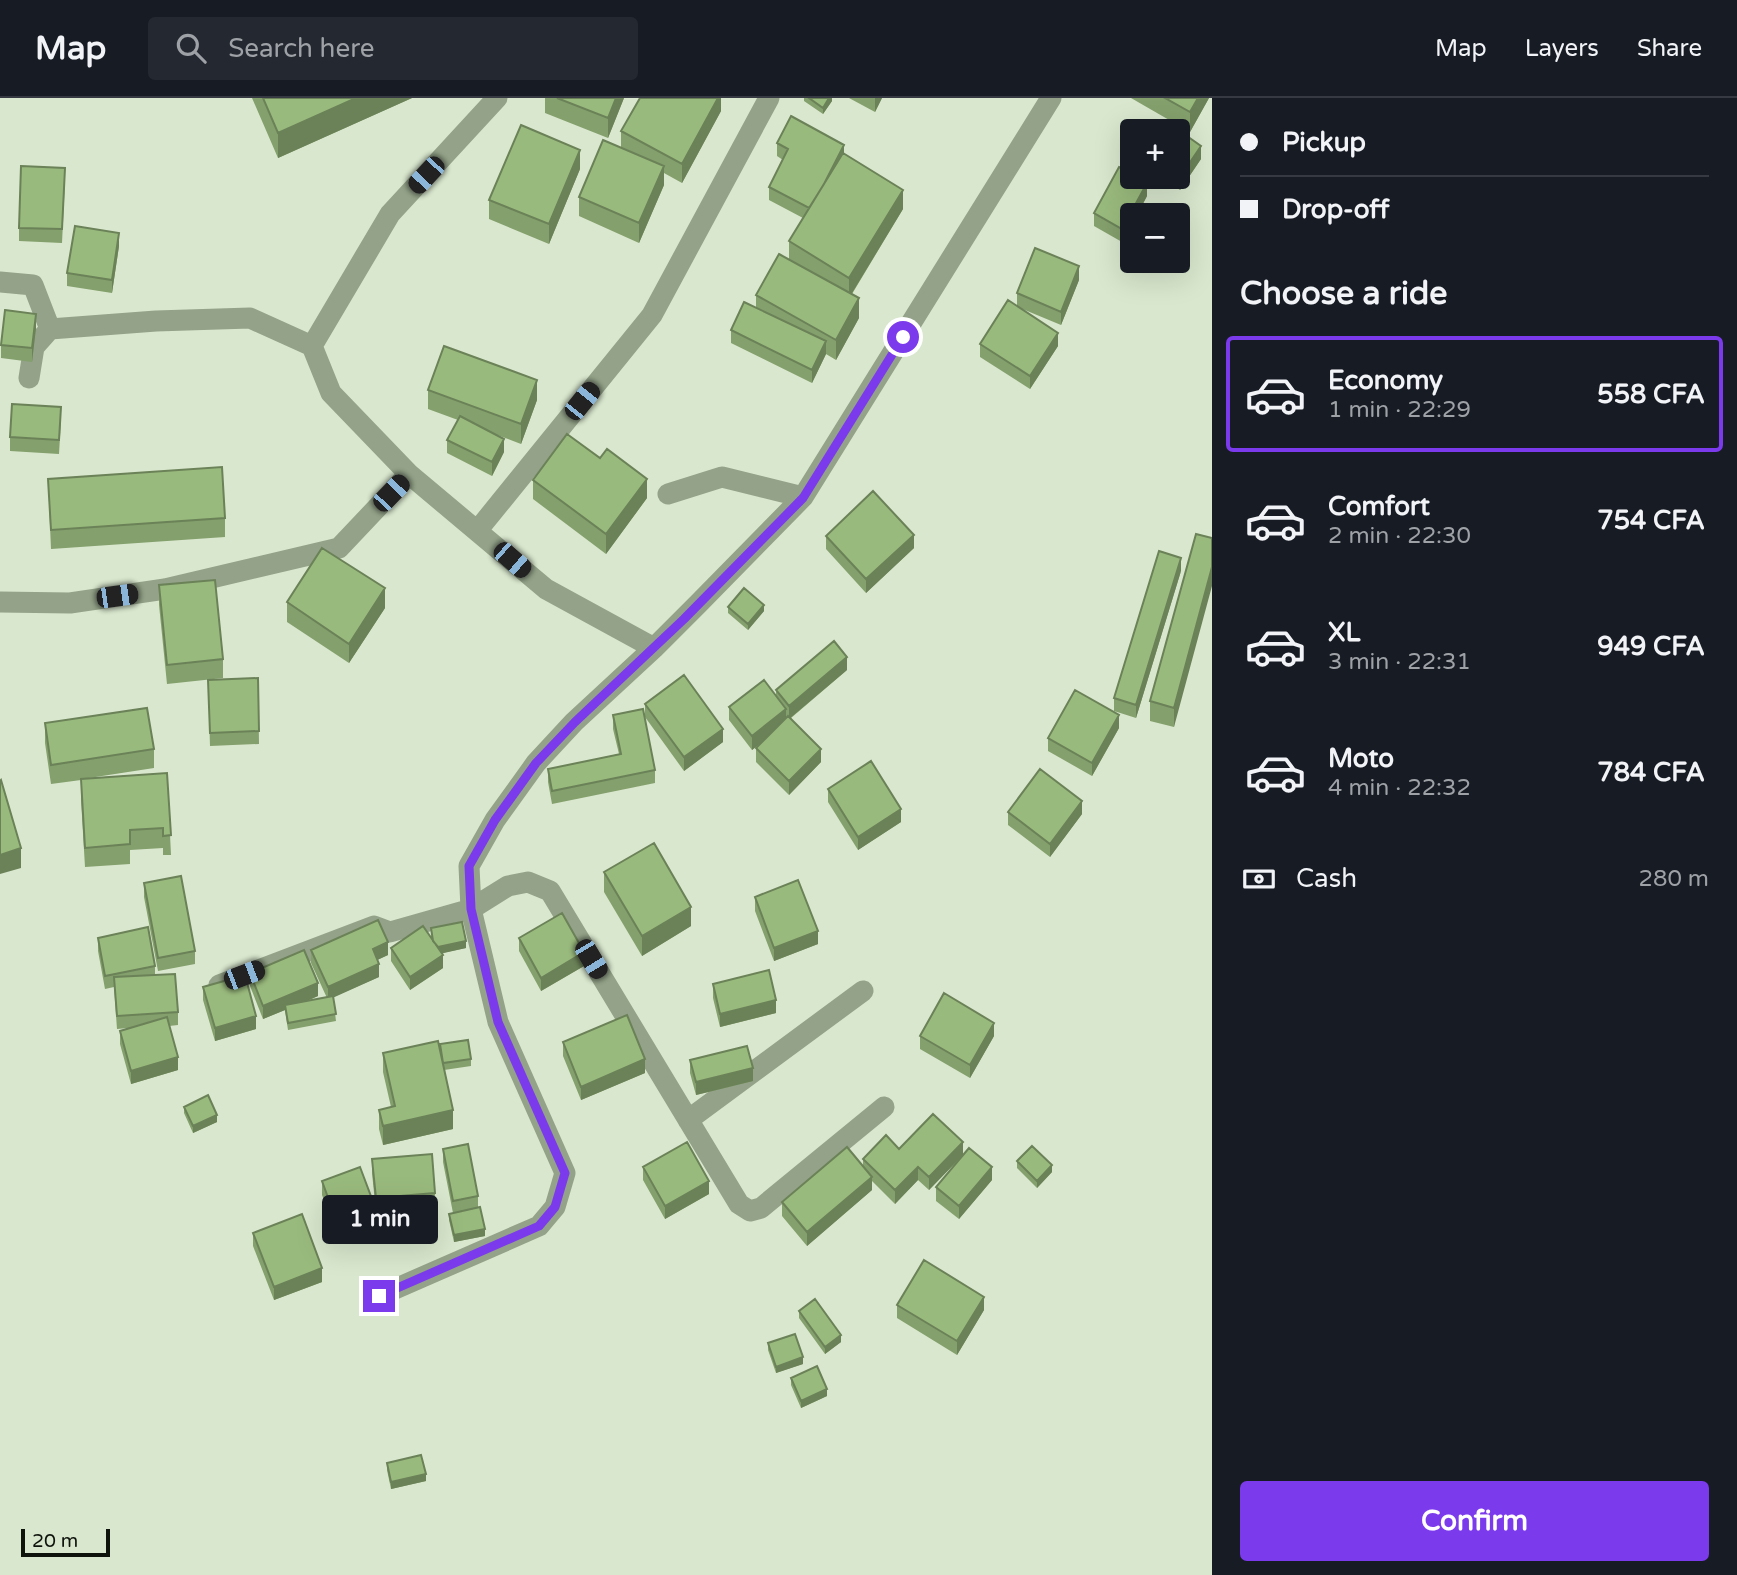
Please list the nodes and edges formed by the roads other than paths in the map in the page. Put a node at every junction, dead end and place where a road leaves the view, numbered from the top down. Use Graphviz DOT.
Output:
graph roads {
  1 [pos="497,98"];
  2 [pos="1051,98"];
  3 [pos="766,99"];
  4 [pos="0,282"];
  5 [pos="50,329"];
  6 [pos="312,346"];
  7 [pos="29,378"];
  8 [pos="409,474"];
  9 [pos="668,494"];
  10 [pos="803,498"];
  11 [pos="477,531"];
  12 [pos="0,602"];
  13 [pos="654,648"];
  14 [pos="471,909"];
  15 [pos="218,985"];
  16 [pos="863,991"];
  17 [pos="884,1107"];
  18 [pos="688,1120"];
  19 [pos="379,1296"];
  1 -- 6 [label="street"];
  2 -- 10 [label="street"];
  3 -- 11 [label="street"];
  4 -- 5 [label="street"];
  5 -- 6 [label="street"];
  5 -- 7 [label="street"];
  6 -- 8 [label="street"];
  8 -- 11 [label="street"];
  8 -- 12 [label="street"];
  9 -- 10 [label="street"];
  10 -- 13 [label="street"];
  11 -- 13 [label="street"];
  13 -- 14 [label="street"];
  14 -- 15 [label="street"];
  14 -- 18 [label="street"];
  14 -- 19 [label="street"];
  16 -- 18 [label="street"];
  17 -- 18 [label="street"];
}
